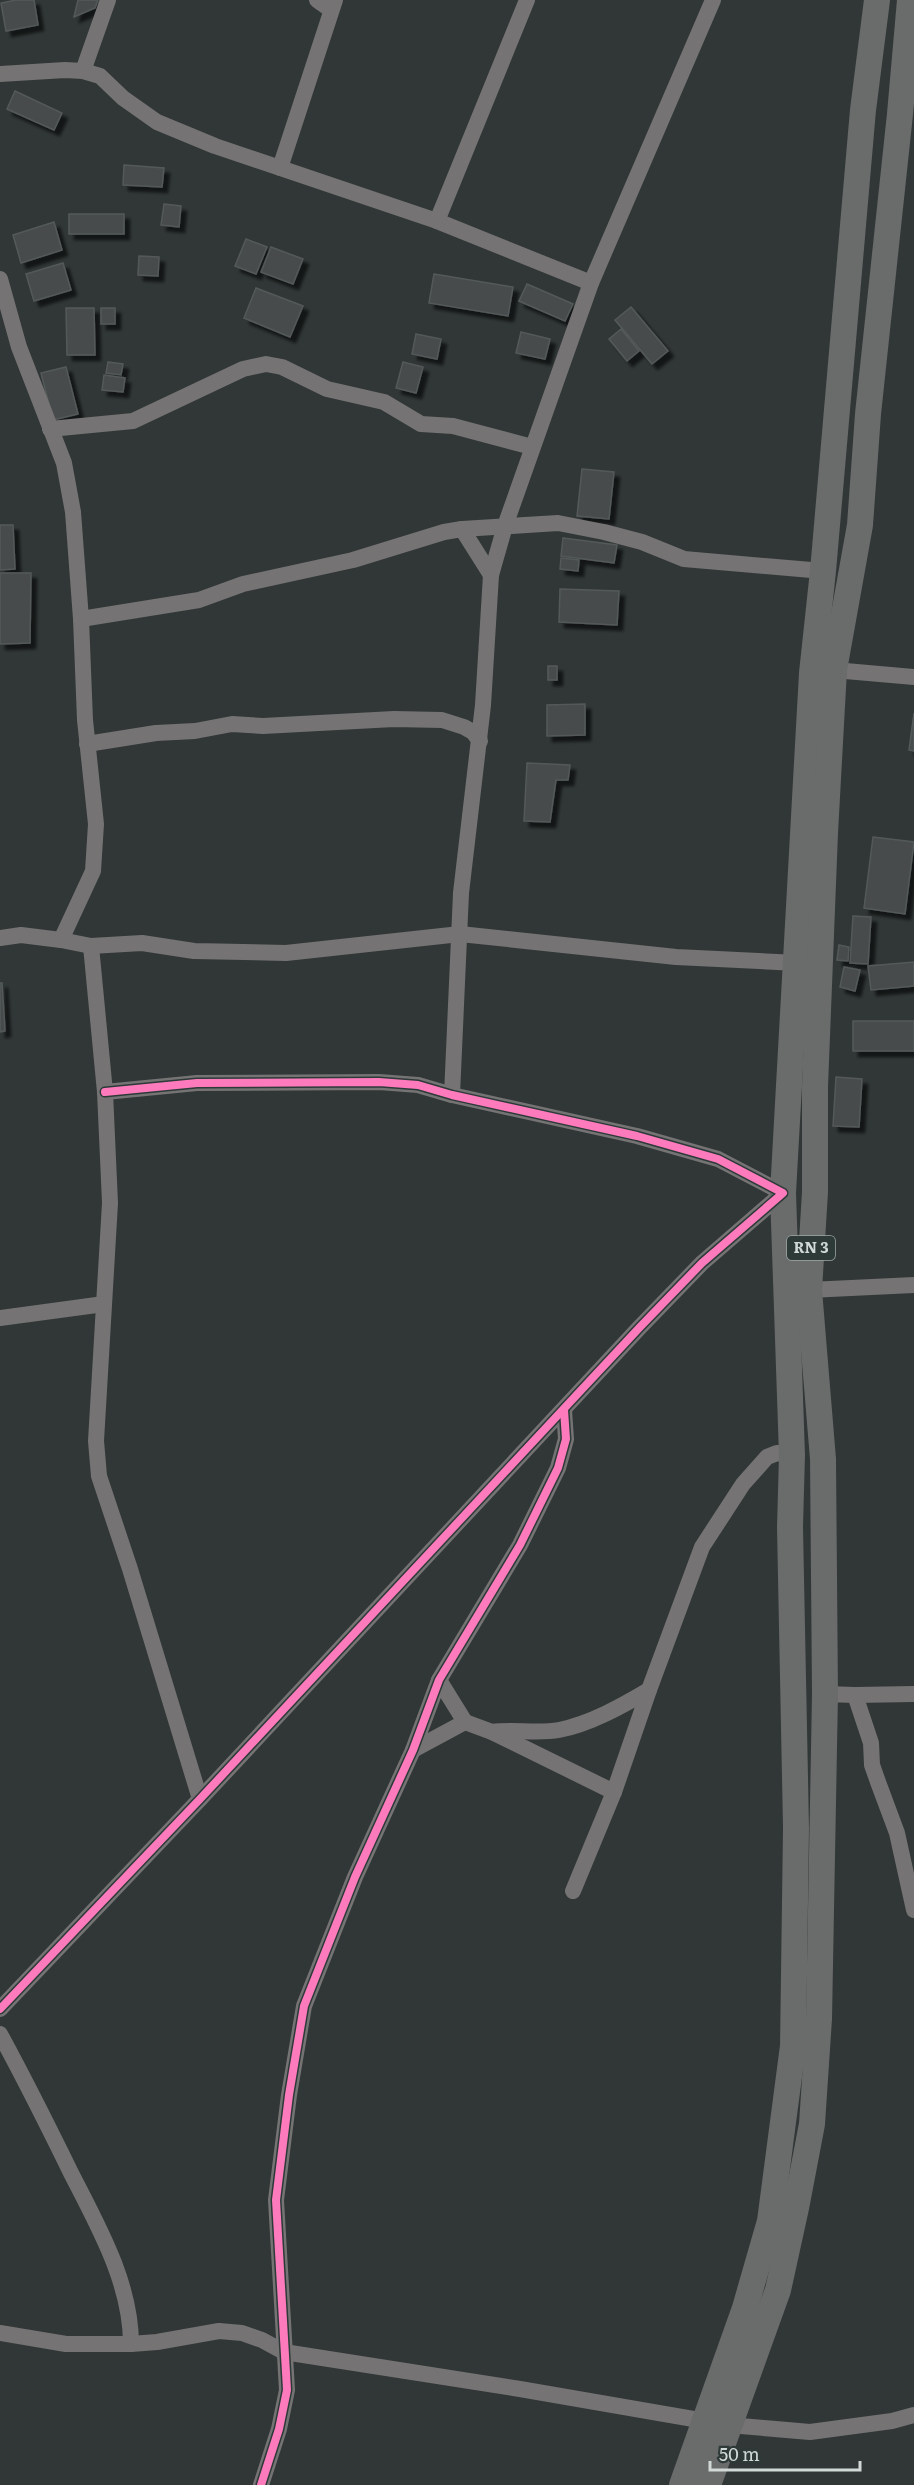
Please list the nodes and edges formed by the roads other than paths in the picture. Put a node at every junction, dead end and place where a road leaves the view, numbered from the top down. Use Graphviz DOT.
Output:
graph roads {
  1 [pos="108,0"];
  2 [pos="316,0"];
  3 [pos="527,0"];
  4 [pos="713,0"];
  5 [pos="877,0"];
  6 [pos="910,0"];
  7 [pos="333,5"];
  8 [pos="83,71"];
  9 [pos="0,74"];
  10 [pos="907,114"];
  11 [pos="280,168"];
  12 [pos="437,221"];
  13 [pos="0,279"];
  14 [pos="591,283"];
  15 [pos="50,429"];
  16 [pos="532,447"];
  17 [pos="505,526"];
  18 [pos="462,529"];
  19 [pos="823,571"];
  20 [pos="490,575"];
  21 [pos="81,619"];
  22 [pos="834,670"];
  23 [pos="914,677"];
  24 [pos="480,741"];
  25 [pos="87,744"];
  26 [pos="460,934"];
  27 [pos="0,938"];
  28 [pos="61,940"];
  29 [pos="91,946"];
  30 [pos="797,963"];
  31 [pos="105,1092"];
  32 [pos="452,1095"];
  33 [pos="783,1193"];
  34 [pos="914,1285"];
  35 [pos="808,1290"];
  36 [pos="104,1304"];
  37 [pos="0,1318"];
  38 [pos="564,1410"];
  39 [pos="792,1455"];
  40 [pos="439,1680"];
  41 [pos="649,1689"];
  42 [pos="825,1694"];
  43 [pos="914,1694"];
  44 [pos="855,1695"];
  45 [pos="465,1722"];
  46 [pos="492,1732"];
  47 [pos="413,1750"];
  48 [pos="614,1792"];
  49 [pos="200,1799"];
  50 [pos="897,1833"];
  51 [pos="914,1839"];
  52 [pos="573,1891"];
  53 [pos="914,1910"];
  54 [pos="0,2009"];
  55 [pos="0,2034"];
  56 [pos="0,2333"];
  57 [pos="131,2344"];
  58 [pos="284,2352"];
  59 [pos="914,2415"];
  60 [pos="717,2423"];
  61 [pos="261,2485"];
  62 [pos="682,2485"];
  63 [pos="708,2485"];
  1 -- 8 [label="street"];
  2 -- 7 [label="street"];
  3 -- 12 [label="street"];
  4 -- 14 [label="street"];
  5 -- 19 [label="main road, RN 3"];
  6 -- 10 [label="main road, RN 3"];
  7 -- 11 [label="street"];
  8 -- 9 [label="street"];
  8 -- 11 [label="street"];
  10 -- 22 [label="main road, RN 3"];
  11 -- 12 [label="street"];
  12 -- 14 [label="street"];
  13 -- 15 [label="street"];
  14 -- 16 [label="street"];
  15 -- 16 [label="street"];
  15 -- 21 [label="street"];
  16 -- 17 [label="street"];
  17 -- 18 [label="street"];
  17 -- 19 [label="street"];
  17 -- 20 [label="street"];
  18 -- 20 [label="street"];
  18 -- 21 [label="street"];
  19 -- 30 [label="main road, RN 3"];
  20 -- 24 [label="street"];
  21 -- 25 [label="street"];
  22 -- 23 [label="street"];
  22 -- 35 [label="main road, RN 3"];
  24 -- 25 [label="street"];
  24 -- 26 [label="street"];
  25 -- 28 [label="street"];
  26 -- 29 [label="street"];
  26 -- 30 [label="street"];
  26 -- 32 [label="street"];
  27 -- 28 [label="street"];
  28 -- 29 [label="street"];
  29 -- 31 [label="street"];
  30 -- 33 [label="main road, RN 3"];
  31 -- 32 [label="street"];
  31 -- 36 [label="street"];
  32 -- 33 [label="street"];
  33 -- 38 [label="street"];
  33 -- 39 [label="main road, RN 3"];
  34 -- 35 [label="street"];
  35 -- 42 [label="main road, RN 3"];
  36 -- 37 [label="street"];
  36 -- 49 [label="street"];
  38 -- 40 [label="street"];
  38 -- 49 [label="street"];
  39 -- 41 [label="street"];
  39 -- 60 [label="main road, RN 3"];
  40 -- 45 [label="street"];
  40 -- 47 [label="street"];
  41 -- 46 [label="street"];
  41 -- 48 [label="street"];
  42 -- 44 [label="street"];
  42 -- 60 [label="main road, RN 3"];
  43 -- 44 [label="street"];
  44 -- 50 [label="street"];
  45 -- 46 [label="street"];
  45 -- 47 [label="street"];
  46 -- 48 [label="street"];
  47 -- 58 [label="street"];
  48 -- 52 [label="street"];
  49 -- 54 [label="street"];
  50 -- 51 [label="street"];
  50 -- 53 [label="street"];
  55 -- 57 [label="street"];
  56 -- 57 [label="street"];
  57 -- 58 [label="street"];
  58 -- 60 [label="street"];
  58 -- 61 [label="street"];
  59 -- 60 [label="street"];
  60 -- 62 [label="main road, RN 3"];
  60 -- 63 [label="main road, RN 3"];
}
